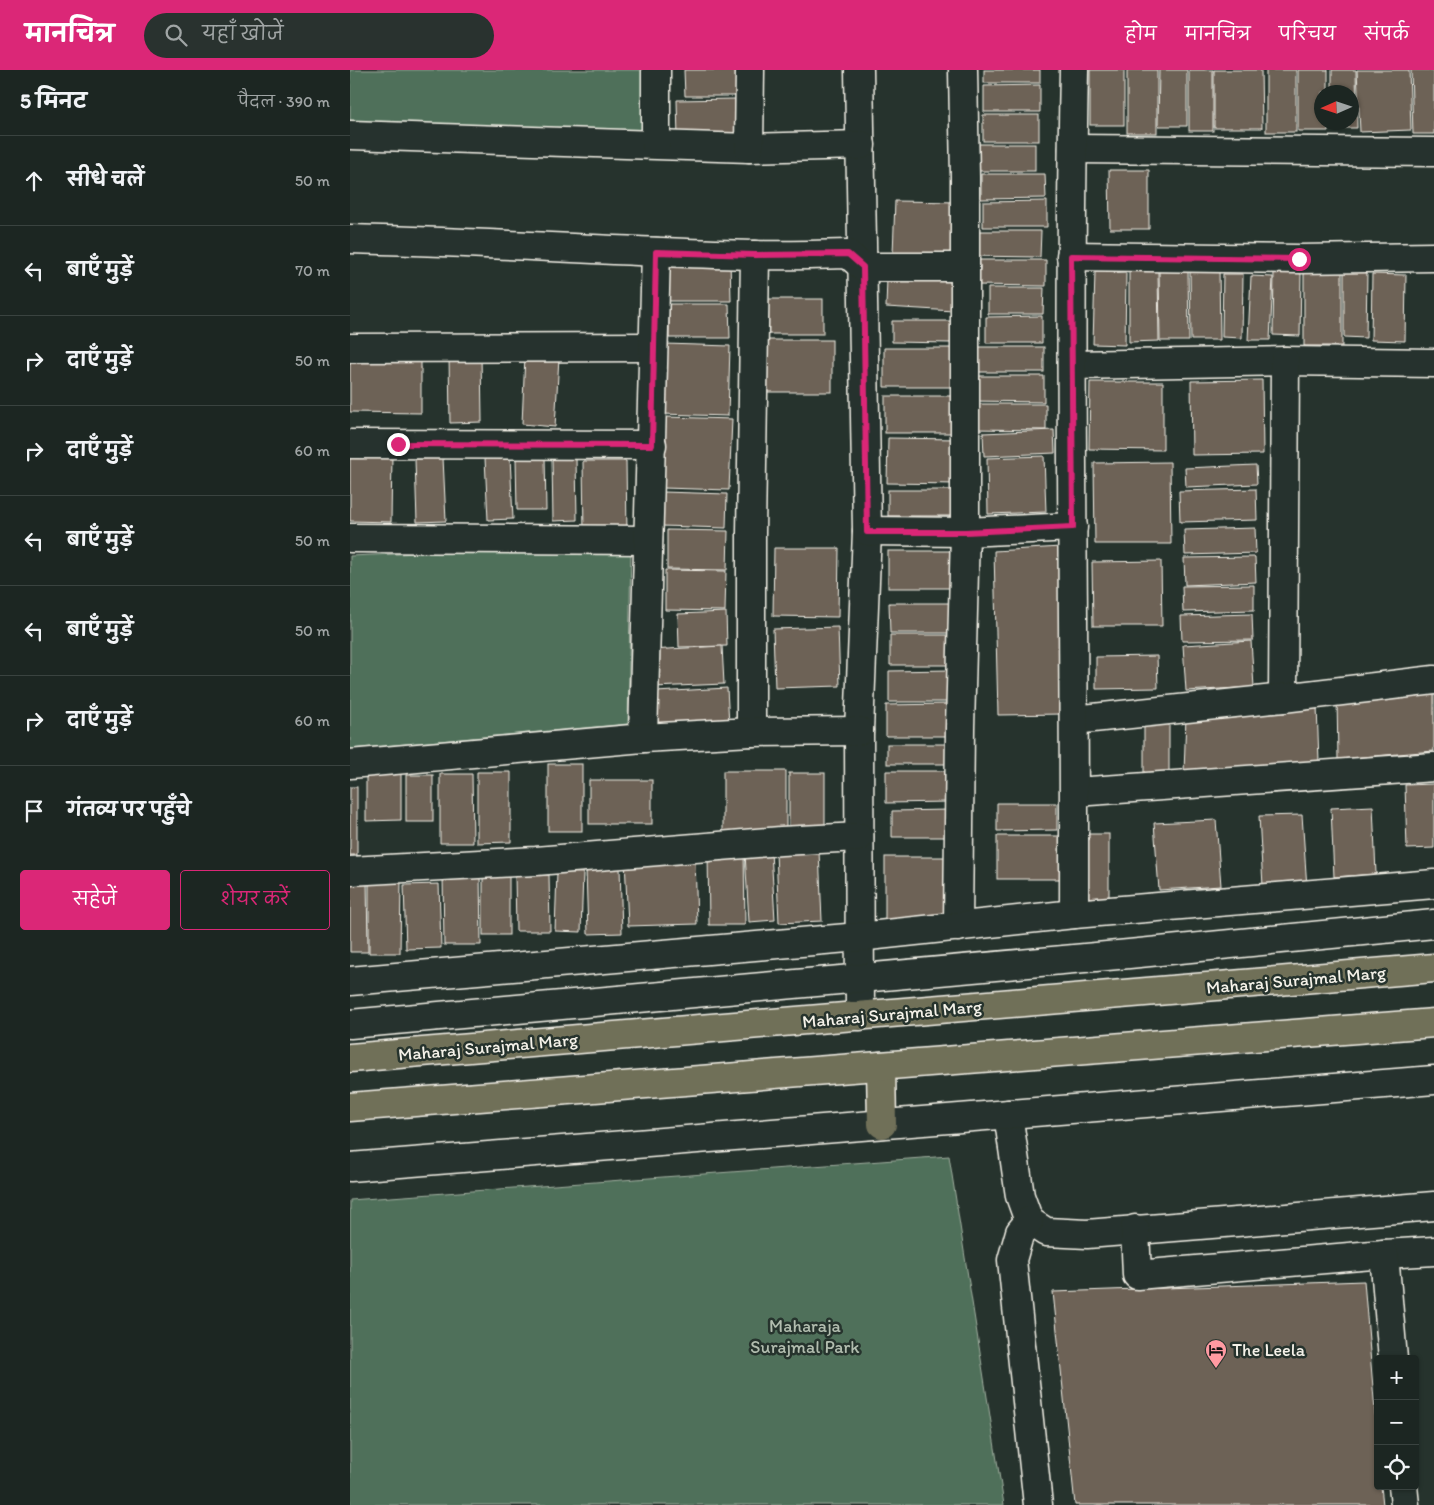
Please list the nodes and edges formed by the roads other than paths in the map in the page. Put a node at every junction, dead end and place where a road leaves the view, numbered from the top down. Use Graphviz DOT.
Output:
graph roads {
  1 [pos="656,70"];
  2 [pos="750,70"];
  3 [pos="859,70"];
  4 [pos="963,70"];
  5 [pos="1074,70"];
  6 [pos="350,135"];
  7 [pos="656,144"];
  8 [pos="861,145"];
  9 [pos="749,148"];
  10 [pos="1073,149"];
  11 [pos="1434,152"];
  12 [pos="350,239"];
  13 [pos="656,252"];
  14 [pos="755,255"];
  15 [pos="1071,256"];
  16 [pos="1434,257"];
  17 [pos="863,267"];
  18 [pos="965,267"];
  19 [pos="350,348"];
  20 [pos="653,348"];
  21 [pos="1285,361"];
  22 [pos="1434,362"];
  23 [pos="1072,365"];
  24 [pos="350,444"];
  25 [pos="652,445"];
  26 [pos="1073,527"];
  27 [pos="867,532"];
  28 [pos="965,532"];
  29 [pos="350,538"];
  30 [pos="648,540"];
  31 [pos="1434,680"];
  32 [pos="1283,698"];
  33 [pos="1074,720"];
  34 [pos="859,731"];
  35 [pos="751,732"];
  36 [pos="643,738"];
  37 [pos="350,764"];
  38 [pos="1434,767"];
  39 [pos="1074,792"];
  40 [pos="859,837"];
  41 [pos="350,871"];
  42 [pos="1434,884"];
  43 [pos="1074,914"];
  44 [pos="1434,924"];
  45 [pos="958,927"];
  46 [pos="859,937"];
  47 [pos="1434,968"];
  48 [pos="859,979"];
  49 [pos="350,981"];
  50 [pos="860,1016"];
  51 [pos="1434,1023"];
  52 [pos="350,1024"];
  53 [pos="350,1058"];
  54 [pos="881,1066"];
  55 [pos="1434,1080"];
  56 [pos="350,1108"];
  57 [pos="1008,1114"];
  58 [pos="882,1124"];
  59 [pos="350,1167"];
  60 [pos="1434,1206"];
  61 [pos="1029,1221"];
  62 [pos="1135,1230"];
  63 [pos="1434,1251"];
  64 [pos="1384,1254"];
  65 [pos="1392,1355"];
  66 [pos="1403,1490"];
  67 [pos="1038,1505"];
  68 [pos="1405,1505"];
  1 -- 7 [label="street"];
  2 -- 9 [label="street"];
  3 -- 8 [label="street"];
  4 -- 18 [label="street"];
  5 -- 10 [label="street"];
  6 -- 7 [label="street"];
  7 -- 9 [label="street"];
  8 -- 9 [label="street"];
  8 -- 17 [label="street"];
  10 -- 11 [label="street"];
  10 -- 15 [label="street"];
  12 -- 13 [label="street"];
  13 -- 14 [label="street"];
  13 -- 20 [label="street"];
  14 -- 17 [label="street"];
  14 -- 35 [label="street"];
  15 -- 16 [label="street"];
  15 -- 23 [label="street"];
  17 -- 18 [label="street"];
  17 -- 27 [label="street"];
  18 -- 28 [label="street"];
  19 -- 20 [label="street"];
  20 -- 25 [label="street"];
  21 -- 22 [label="street"];
  21 -- 23 [label="street"];
  21 -- 32 [label="street"];
  23 -- 26 [label="street"];
  24 -- 25 [label="street"];
  25 -- 30 [label="street"];
  26 -- 28 [label="street"];
  26 -- 33 [label="street"];
  27 -- 28 [label="street"];
  27 -- 34 [label="street"];
  28 -- 45 [label="street"];
  29 -- 30 [label="street"];
  30 -- 36 [label="street"];
  31 -- 32 [label="street"];
  32 -- 33 [label="street"];
  33 -- 39 [label="street"];
  34 -- 35 [label="street"];
  34 -- 40 [label="street"];
  35 -- 36 [label="street"];
  36 -- 37 [label="street"];
  38 -- 39 [label="street"];
  39 -- 43 [label="street"];
  40 -- 41 [label="street"];
  40 -- 46 [label="street"];
  42 -- 43 [label="street"];
  43 -- 45 [label="street"];
  44 -- 48 [label="street"];
  45 -- 46 [label="street"];
  46 -- 48 [label="street"];
  46 -- 49 [label="street"];
  47 -- 50 [label="main road, Maharaj Surajmal Marg"];
  48 -- 50 [label="street"];
  48 -- 52 [label="street"];
  50 -- 53 [label="main road, Maharaj Surajmal Marg"];
  51 -- 54 [label="main road"];
  54 -- 56 [label="main road"];
  54 -- 58 [label="main road"];
  55 -- 57 [label="street"];
  57 -- 58 [label="street"];
  57 -- 61 [label="street"];
  58 -- 59 [label="street"];
  60 -- 62 [label="street"];
  61 -- 62 [label="street"];
  61 -- 67 [label="street"];
  62 -- 64 [label="street"];
  63 -- 64 [label="street"];
  64 -- 65 [label="street"];
  66 -- 68 [label="street"];
}
